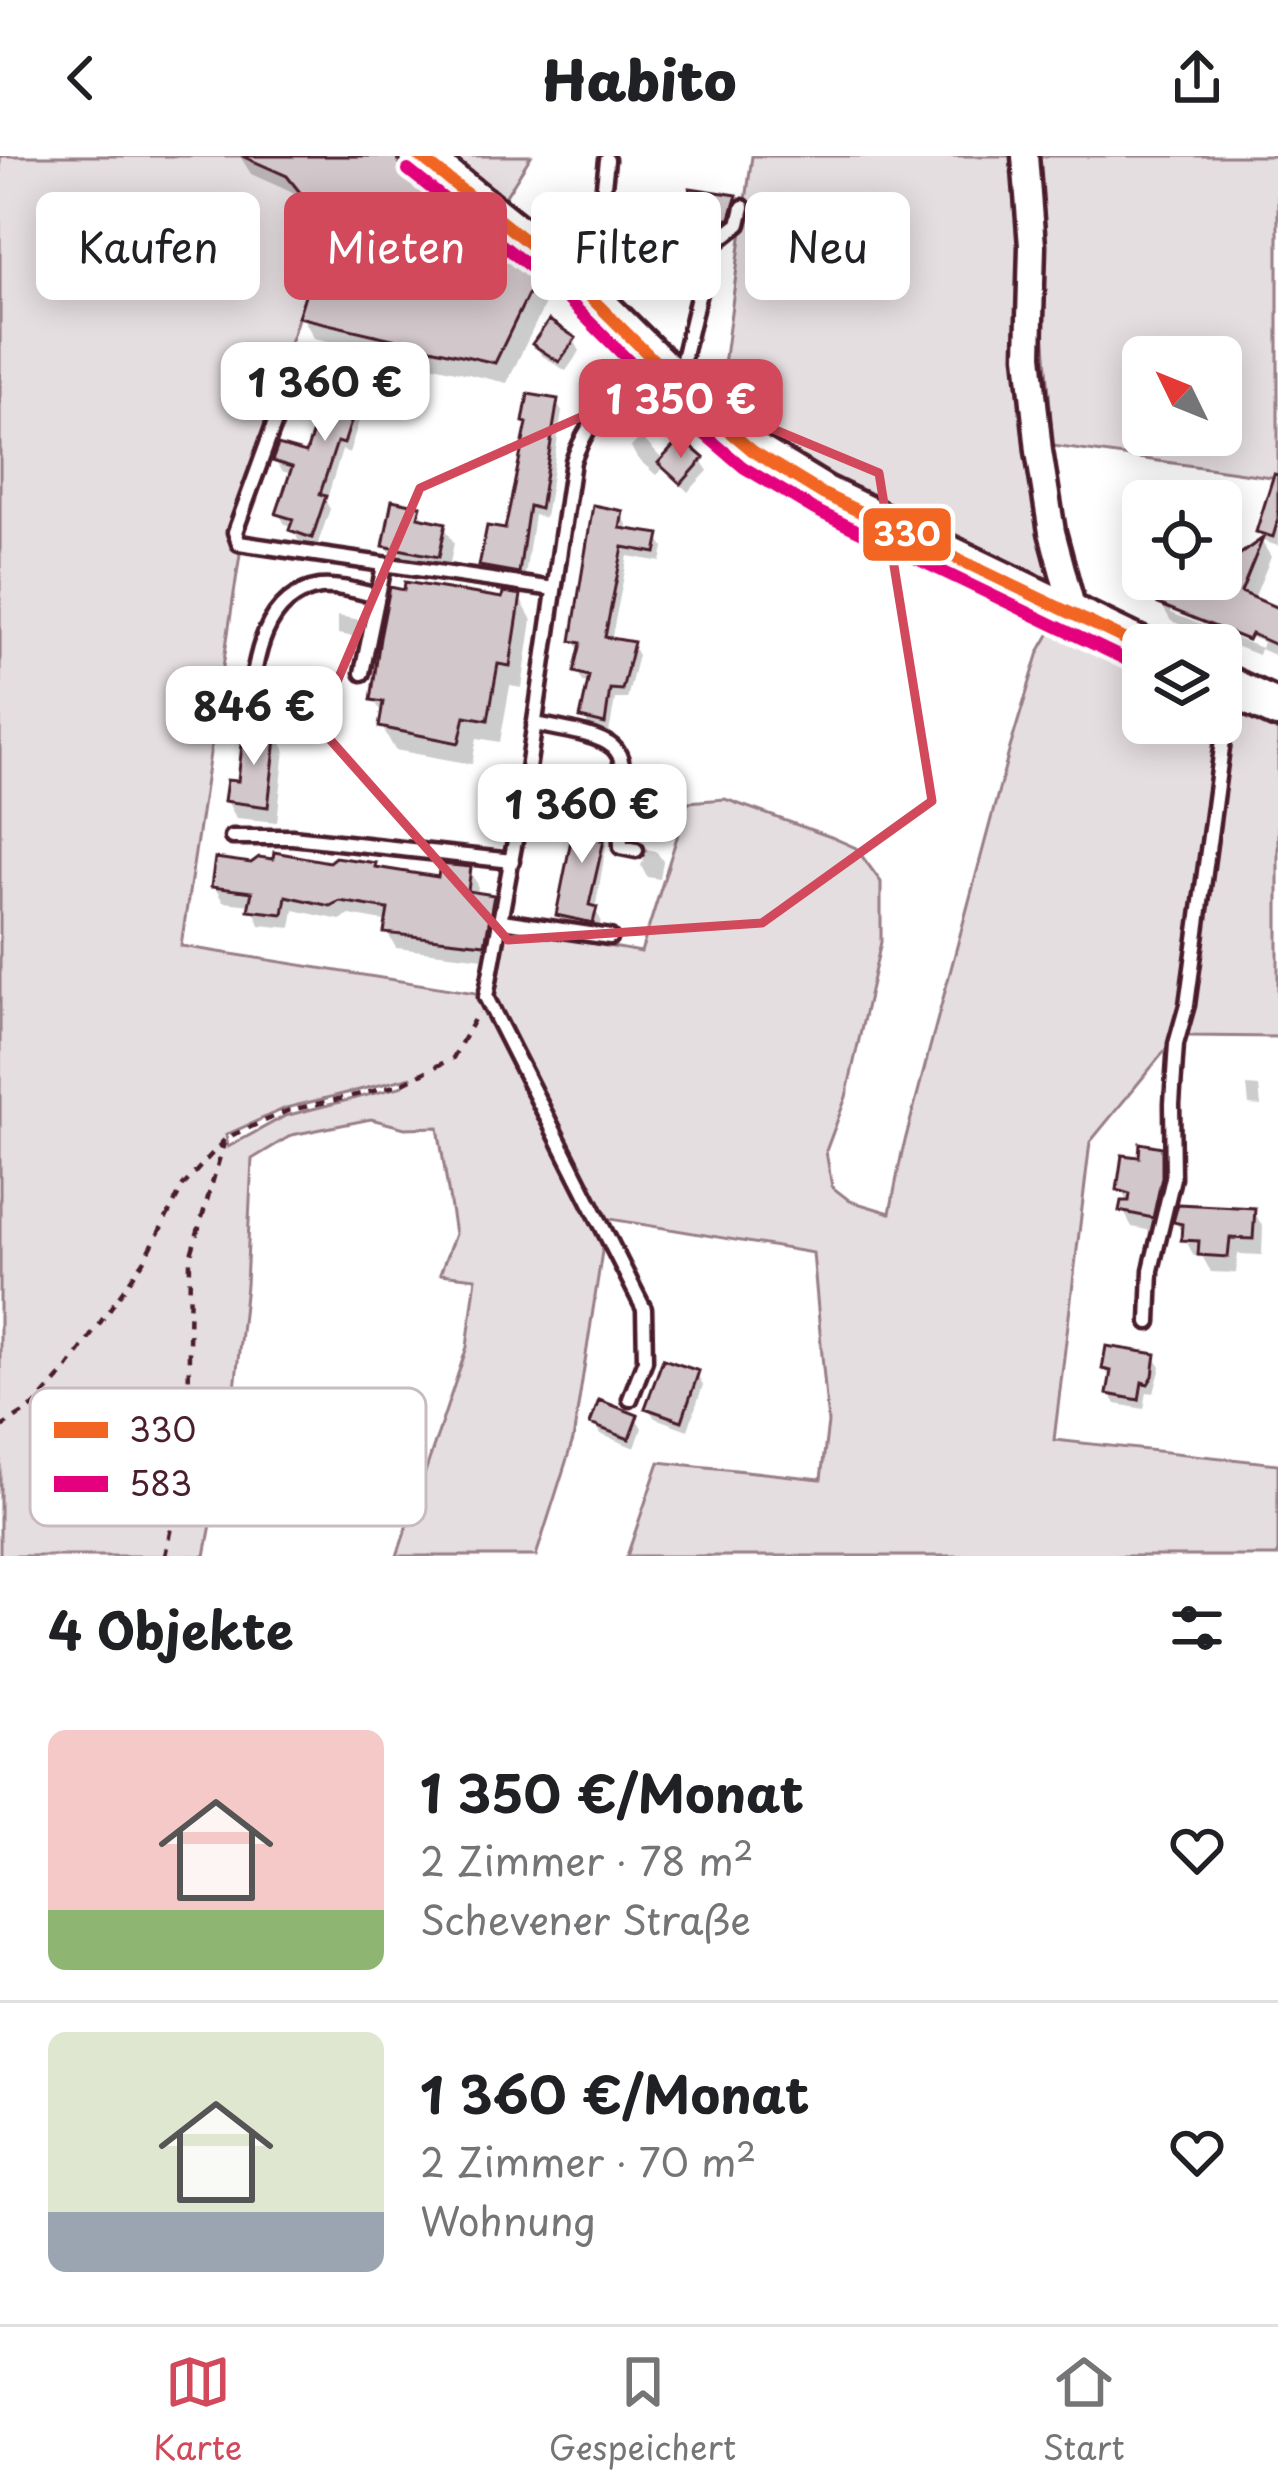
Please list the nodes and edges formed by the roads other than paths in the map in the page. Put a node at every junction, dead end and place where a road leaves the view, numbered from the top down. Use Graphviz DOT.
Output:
graph roads {
  1 [pos="419,156"];
  2 [pos="1025,156"];
  3 [pos="607,160"];
  4 [pos="603,192"];
  5 [pos="742,207"];
  6 [pos="531,245"];
  7 [pos="593,300"];
  8 [pos="677,384"];
  9 [pos="283,400"];
  10 [pos="384,566"];
  11 [pos="554,590"];
  12 [pos="378,596"];
  13 [pos="1076,618"];
  14 [pos="1122,639"];
  15 [pos="362,674"];
  16 [pos="1242,692"];
  17 [pos="1278,709"];
  18 [pos="249,710"];
  19 [pos="534,724"];
  20 [pos="1222,744"];
  21 [pos="232,836"];
  22 [pos="636,850"];
  23 [pos="512,862"];
  24 [pos="502,921"];
  25 [pos="610,937"];
  26 [pos="1149,1322"];
  27 [pos="630,1399"];
  1 -- 6 [label="main road"];
  2 -- 13 [label="street"];
  3 -- 4 [label="lane"];
  5 -- 8 [label="lane"];
  7 -- 8 [label="main road"];
  8 -- 11 [label="lane"];
  8 -- 13 [label="main road"];
  9 -- 10 [label="lane"];
  10 -- 11 [label="lane"];
  10 -- 12 [label="lane"];
  11 -- 19 [label="lane"];
  12 -- 15 [label="lane"];
  12 -- 18 [label="lane"];
  13 -- 14 [label="main road"];
  16 -- 17 [label="main road"];
  19 -- 22 [label="lane"];
  19 -- 23 [label="lane"];
  20 -- 26 [label="lane"];
  21 -- 23 [label="lane"];
  23 -- 24 [label="lane"];
  24 -- 25 [label="lane"];
  24 -- 27 [label="lane"];
}
